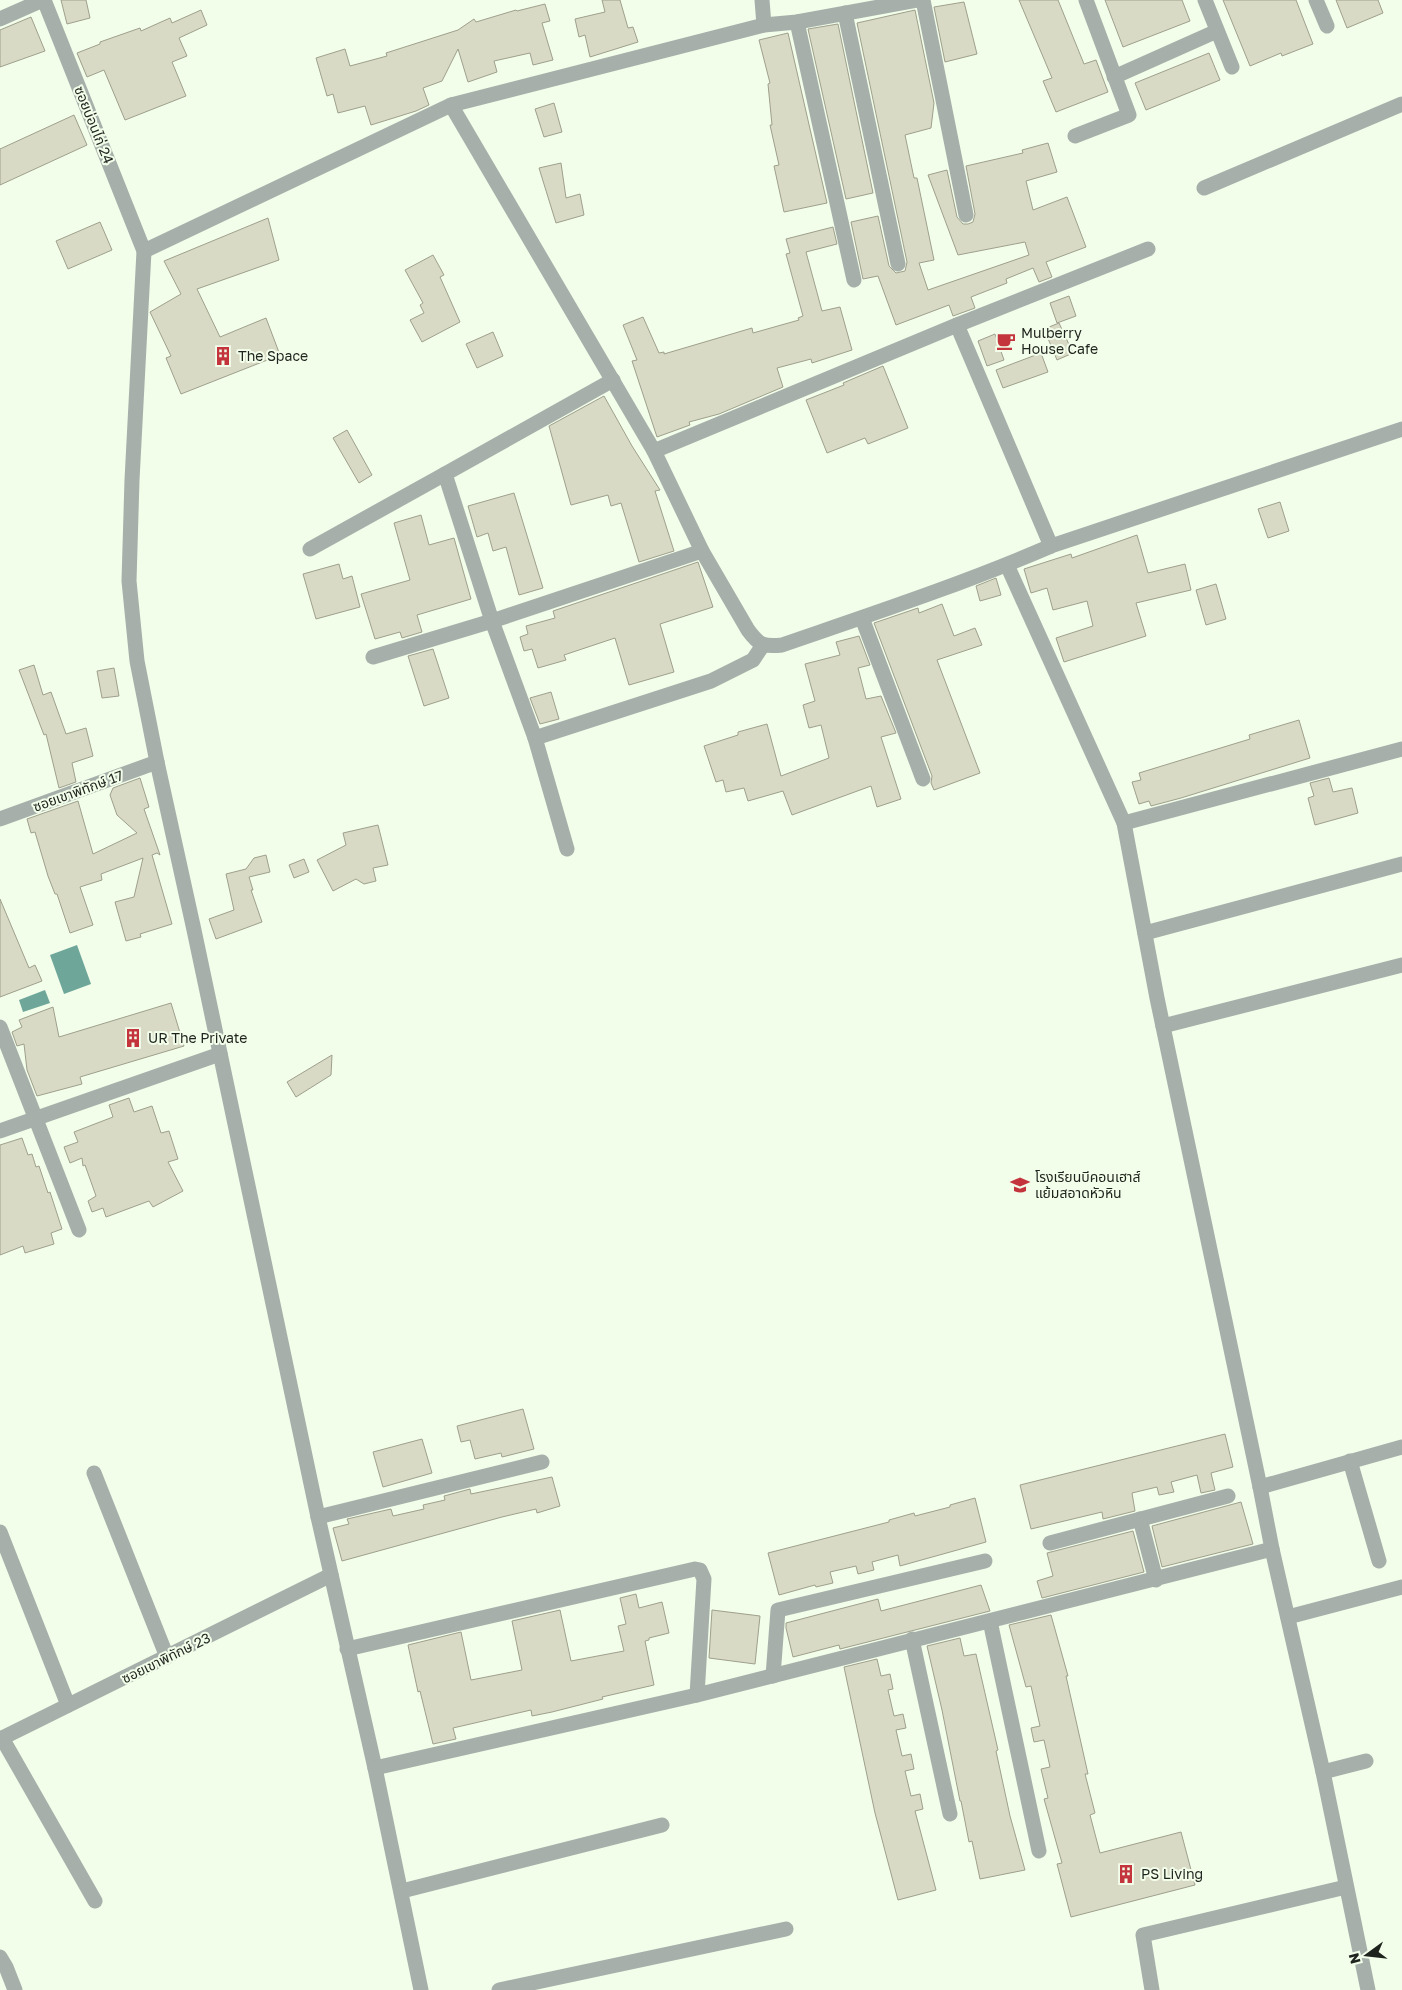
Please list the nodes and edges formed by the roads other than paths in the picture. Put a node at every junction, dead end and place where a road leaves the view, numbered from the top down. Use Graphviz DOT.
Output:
graph roads {
  1 [pos="43,0"];
  2 [pos="762,0"];
  3 [pos="917,0"];
  4 [pos="923,0"];
  5 [pos="1086,0"];
  6 [pos="1205,0"];
  7 [pos="1316,0"];
  8 [pos="845,13"];
  9 [pos="0,19"];
  10 [pos="797,22"];
  11 [pos="764,25"];
  12 [pos="1327,26"];
  13 [pos="1217,31"];
  14 [pos="1232,67"];
  15 [pos="1114,76"];
  16 [pos="1402,104"];
  17 [pos="451,105"];
  18 [pos="1075,136"];
  19 [pos="1204,188"];
  20 [pos="966,215"];
  21 [pos="1148,249"];
  22 [pos="144,251"];
  23 [pos="898,264"];
  24 [pos="854,280"];
  25 [pos="957,325"];
  26 [pos="613,380"];
  27 [pos="1402,429"];
  28 [pos="654,451"];
  29 [pos="445,474"];
  30 [pos="1051,546"];
  31 [pos="310,548"];
  32 [pos="702,551"];
  33 [pos="1006,565"];
  34 [pos="862,618"];
  35 [pos="492,621"];
  36 [pos="763,645"];
  37 [pos="372,656"];
  38 [pos="535,738"];
  39 [pos="1402,749"];
  40 [pos="157,762"];
  41 [pos="922,779"];
  42 [pos="0,819"];
  43 [pos="1124,823"];
  44 [pos="567,849"];
  45 [pos="1402,864"];
  46 [pos="1145,933"];
  47 [pos="1402,965"];
  48 [pos="1164,1026"];
  49 [pos="0,1027"];
  50 [pos="220,1054"];
  51 [pos="35,1118"];
  52 [pos="0,1131"];
  53 [pos="79,1230"];
  54 [pos="1402,1447"];
  55 [pos="1350,1461"];
  56 [pos="542,1462"];
  57 [pos="94,1473"];
  58 [pos="1260,1487"];
  59 [pos="1228,1496"];
  60 [pos="318,1517"];
  61 [pos="1140,1519"];
  62 [pos="0,1532"];
  63 [pos="1050,1543"];
  64 [pos="1272,1549"];
  65 [pos="986,1561"];
  66 [pos="1379,1561"];
  67 [pos="331,1575"];
  68 [pos="1156,1580"];
  69 [pos="1402,1586"];
  70 [pos="1288,1617"];
  71 [pos="990,1621"];
  72 [pos="912,1639"];
  73 [pos="347,1649"];
  74 [pos="167,1658"];
  75 [pos="773,1676"];
  76 [pos="698,1695"];
  77 [pos="68,1705"];
  78 [pos="1,1739"];
  79 [pos="1366,1761"];
  80 [pos="375,1768"];
  81 [pos="1323,1772"];
  82 [pos="950,1814"];
  83 [pos="662,1825"];
  84 [pos="1039,1851"];
  85 [pos="1346,1887"];
  86 [pos="402,1891"];
  87 [pos="95,1901"];
  88 [pos="786,1929"];
  89 [pos="0,1957"];
  90 [pos="15,1990"];
  91 [pos="421,1990"];
  92 [pos="499,1990"];
  93 [pos="1152,1990"];
  94 [pos="1368,1990"];
  1 -- 9 [label="street"];
  1 -- 22 [label="street, ซอยบ่อนไก่ 24"];
  2 -- 11 [label="street"];
  3 -- 8 [label="street"];
  4 -- 20 [label="street"];
  5 -- 15 [label="street"];
  6 -- 13 [label="street"];
  7 -- 12 [label="street"];
  8 -- 10 [label="street"];
  8 -- 23 [label="street"];
  10 -- 11 [label="street"];
  10 -- 24 [label="street"];
  11 -- 17 [label="street"];
  13 -- 14 [label="street"];
  13 -- 15 [label="street"];
  15 -- 18 [label="street"];
  16 -- 19 [label="street"];
  17 -- 22 [label="street"];
  17 -- 26 [label="street"];
  21 -- 25 [label="street"];
  22 -- 40 [label="street"];
  25 -- 28 [label="street"];
  25 -- 30 [label="street"];
  26 -- 28 [label="street"];
  26 -- 29 [label="street"];
  27 -- 30 [label="street"];
  28 -- 32 [label="street"];
  29 -- 31 [label="street"];
  29 -- 35 [label="street"];
  30 -- 33 [label="street"];
  32 -- 35 [label="street"];
  32 -- 36 [label="street"];
  33 -- 34 [label="street"];
  33 -- 43 [label="street"];
  34 -- 36 [label="street"];
  34 -- 41 [label="street"];
  35 -- 37 [label="street"];
  35 -- 38 [label="street"];
  36 -- 38 [label="street"];
  38 -- 44 [label="street"];
  39 -- 43 [label="street"];
  40 -- 42 [label="street, ซอยเขาพิทักษ์ 17"];
  40 -- 50 [label="street"];
  43 -- 46 [label="street"];
  45 -- 46 [label="street"];
  46 -- 48 [label="street"];
  47 -- 48 [label="street"];
  48 -- 58 [label="street"];
  49 -- 51 [label="street"];
  50 -- 51 [label="street"];
  50 -- 60 [label="street"];
  51 -- 52 [label="street"];
  51 -- 53 [label="street"];
  54 -- 55 [label="street"];
  55 -- 58 [label="street"];
  55 -- 66 [label="street"];
  56 -- 60 [label="street"];
  57 -- 74 [label="street"];
  58 -- 64 [label="street"];
  59 -- 61 [label="street"];
  60 -- 67 [label="street"];
  61 -- 63 [label="street"];
  61 -- 68 [label="street"];
  62 -- 77 [label="street"];
  64 -- 68 [label="street"];
  64 -- 70 [label="street"];
  65 -- 75 [label="street"];
  67 -- 73 [label="street"];
  67 -- 74 [label="street, ซอยเขาพิทักษ์ 23"];
  68 -- 71 [label="street"];
  69 -- 70 [label="street"];
  70 -- 81 [label="street"];
  71 -- 72 [label="street"];
  71 -- 84 [label="street"];
  72 -- 75 [label="street"];
  72 -- 82 [label="street"];
  73 -- 76 [label="street"];
  73 -- 80 [label="street"];
  74 -- 77 [label="street, ซอยเขาพิทักษ์ 23"];
  75 -- 76 [label="street"];
  76 -- 80 [label="street"];
  77 -- 78 [label="street, ซอยเขาพิทักษ์ 23"];
  78 -- 87 [label="street"];
  79 -- 81 [label="street"];
  80 -- 86 [label="street"];
  81 -- 85 [label="street"];
  83 -- 86 [label="street"];
  85 -- 93 [label="street"];
  85 -- 94 [label="street"];
  86 -- 91 [label="street"];
  88 -- 92 [label="street"];
  89 -- 90 [label="street"];
}
